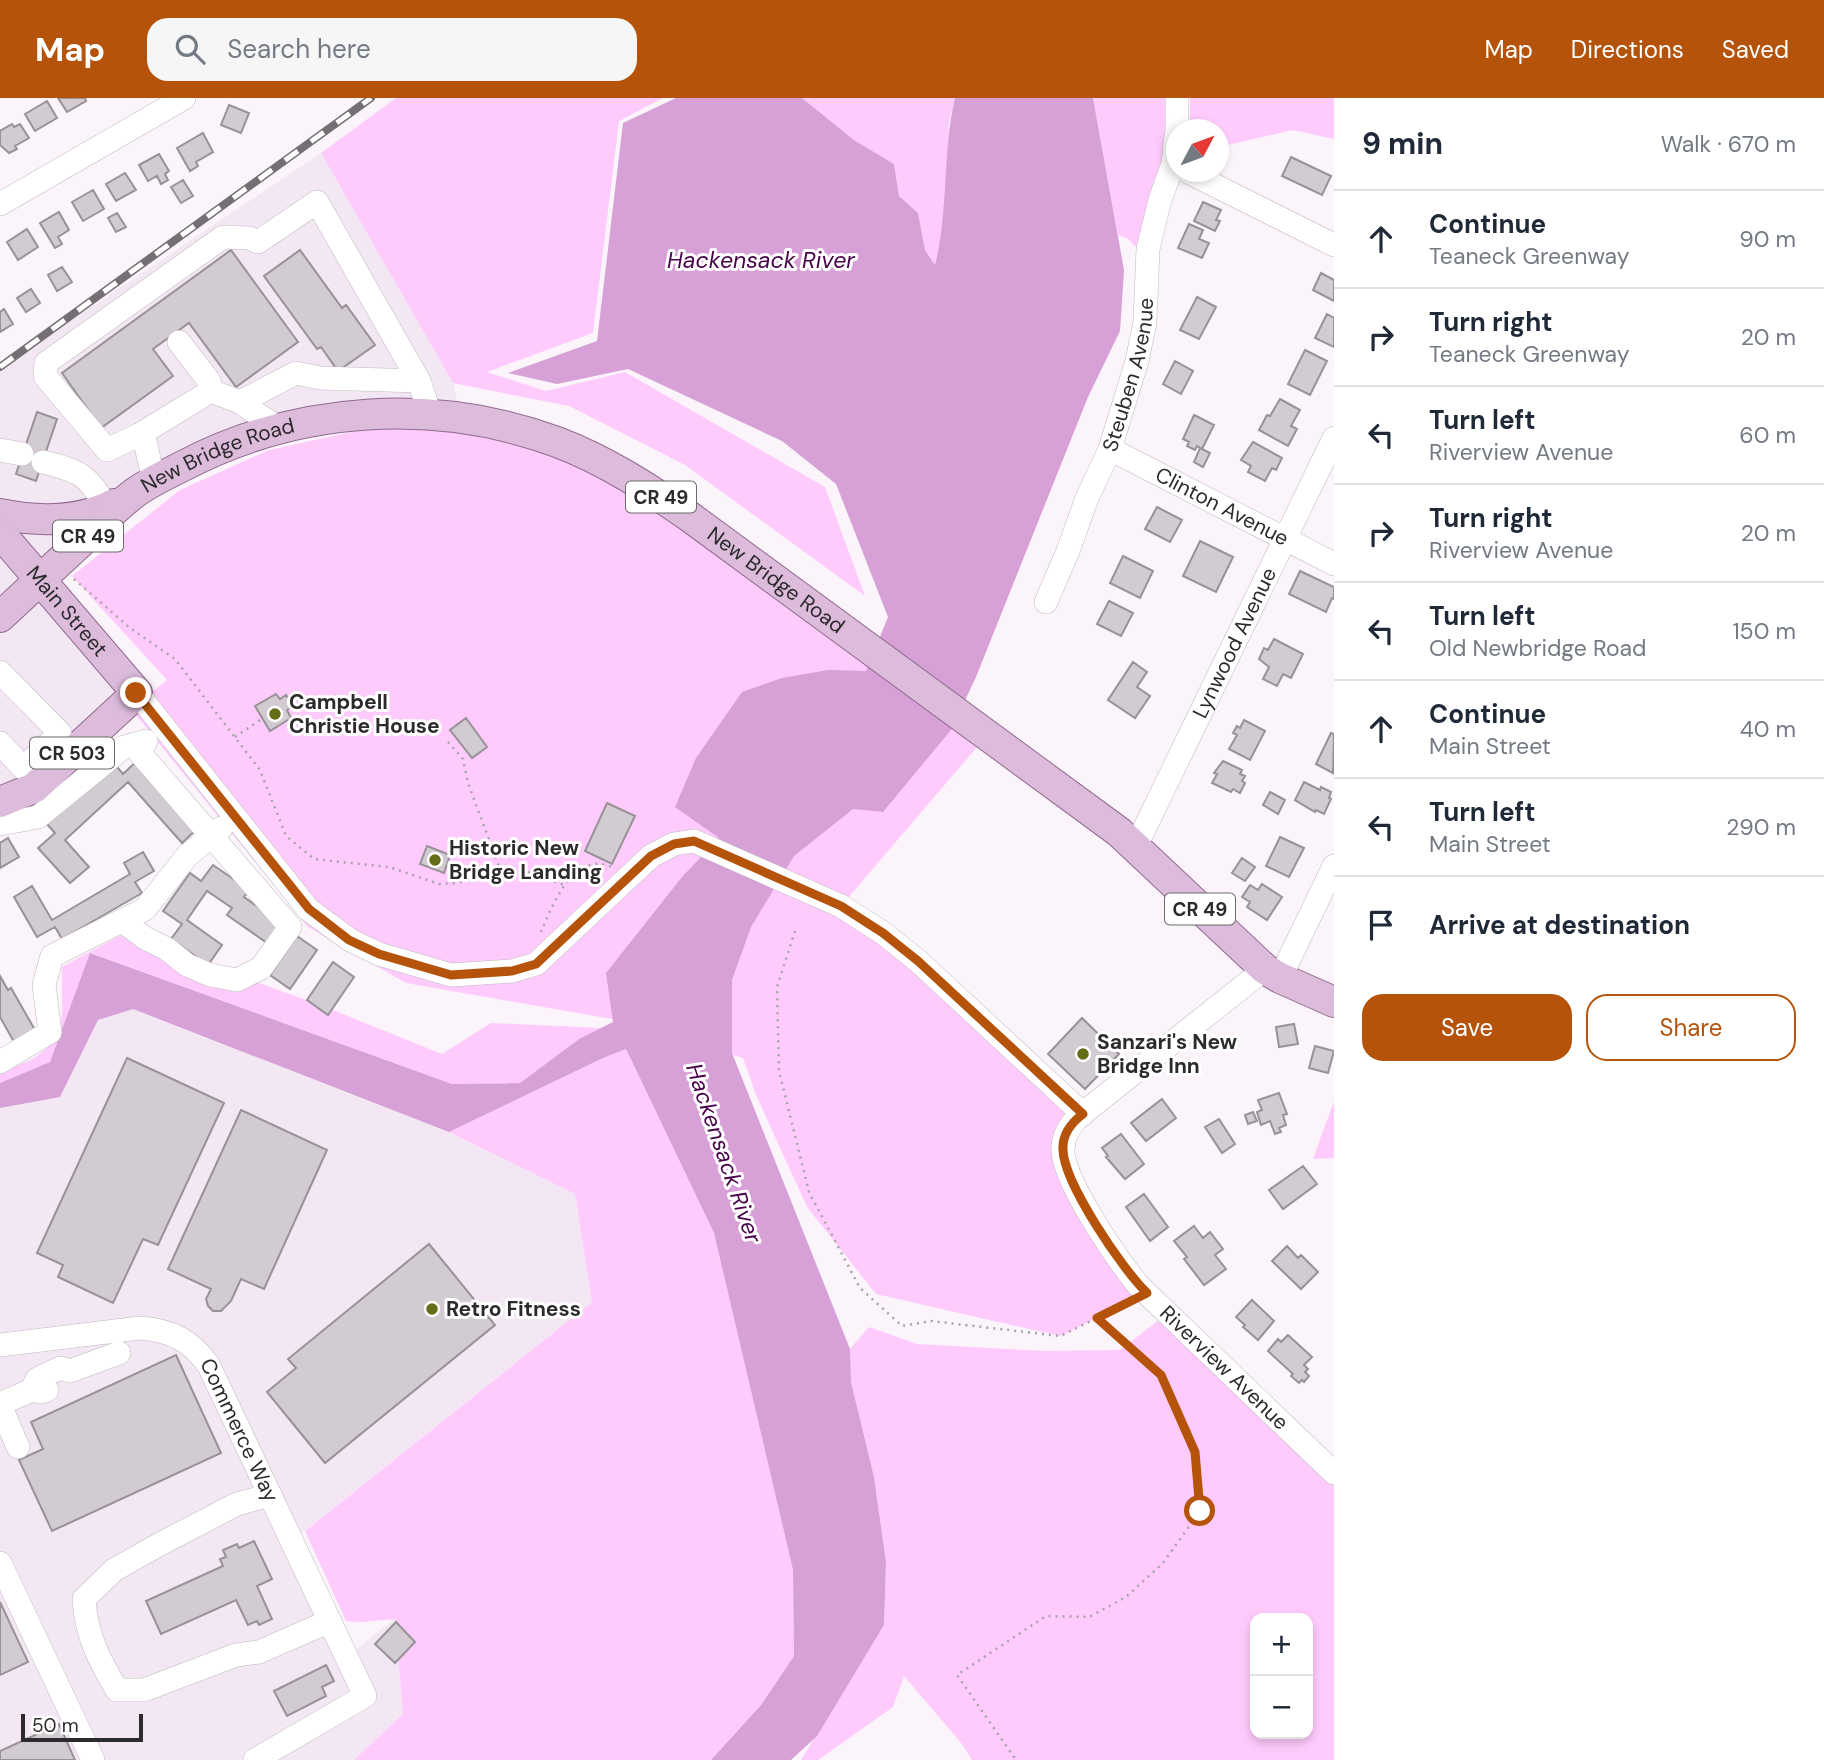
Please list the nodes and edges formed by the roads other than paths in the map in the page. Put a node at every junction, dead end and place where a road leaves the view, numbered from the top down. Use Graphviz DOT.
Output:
graph roads {
  1 [pos="184,98"];
  2 [pos="1177,98"];
  3 [pos="1177,119"];
  4 [pos="1170,182"];
  5 [pos="1209,182"];
  6 [pos="0,204"];
  7 [pos="1334,245"];
  8 [pos="179,342"];
  9 [pos="419,381"];
  10 [pos="211,391"];
  11 [pos="240,402"];
  12 [pos="430,414"];
  13 [pos="279,429"];
  14 [pos="139,435"];
  15 [pos="1334,438"];
  16 [pos="1110,449"];
  17 [pos="22,455"];
  18 [pos="145,487"];
  19 [pos="107,508"];
  20 [pos="0,514"];
  21 [pos="0,533"];
  22 [pos="1284,540"];
  23 [pos="1334,564"];
  24 [pos="40,580"];
  25 [pos="1046,602"];
  26 [pos="0,617"];
  27 [pos="0,672"];
  28 [pos="136,693"];
  29 [pos="168,734"];
  30 [pos="0,743"];
  31 [pos="133,745"];
  32 [pos="0,802"];
  33 [pos="234,817"];
  34 [pos="0,824"];
  35 [pos="211,836"];
  36 [pos="1135,848"];
  37 [pos="1334,866"];
  38 [pos="122,921"];
  39 [pos="1272,974"];
  40 [pos="1334,1002"];
  41 [pos="0,1062"];
  42 [pos="1083,1114"];
  43 [pos="0,1345"];
  44 [pos="119,1353"];
  45 [pos="0,1404"];
  46 [pos="18,1447"];
  47 [pos="1334,1473"];
  48 [pos="270,1495"];
  49 [pos="0,1563"];
  50 [pos="330,1621"];
  51 [pos="93,1760"];
  52 [pos="254,1760"];
  1 -- 6 [label="street"];
  2 -- 3 [label="street"];
  4 -- 16 [label="street, Steuben Avenue"];
  5 -- 7 [label="street"];
  8 -- 10 [label="street"];
  9 -- 11 [label="street"];
  9 -- 12 [label="street"];
  9 -- 14 [label="street"];
  10 -- 11 [label="street"];
  10 -- 14 [label="street"];
  11 -- 13 [label="street"];
  12 -- 13 [label="main road, New Bridge Road / CR 49"];
  12 -- 36 [label="main road, New Bridge Road / CR 49"];
  13 -- 18 [label="main road, New Bridge Road / CR 49"];
  14 -- 18 [label="street"];
  15 -- 22 [label="street, Lynwood Avenue"];
  16 -- 22 [label="street, Clinton Avenue"];
  16 -- 25 [label="street, Steuben Avenue"];
  17 -- 19 [label="street"];
  18 -- 19 [label="main road"];
  18 -- 24 [label="main road, New Bridge Road / CR 49"];
  19 -- 20 [label="main road"];
  21 -- 24 [label="main road, Main Street"];
  22 -- 23 [label="street, Clinton Avenue"];
  22 -- 36 [label="street, Lynwood Avenue"];
  24 -- 26 [label="main road, New Bridge Road"];
  24 -- 28 [label="main road, Main Street"];
  27 -- 30 [label="street"];
  28 -- 29 [label="street, Main Street"];
  28 -- 32 [label="main road, CR 503"];
  29 -- 31 [label="street"];
  29 -- 33 [label="street, Main Street"];
  31 -- 34 [label="street"];
  31 -- 35 [label="street"];
  33 -- 35 [label="street"];
  33 -- 42 [label="street, Main Street"];
  35 -- 38 [label="street"];
  35 -- 38 [label="street"];
  36 -- 39 [label="main road, New Bridge Road / CR 49"];
  37 -- 39 [label="street"];
  38 -- 41 [label="street"];
  39 -- 40 [label="main road, New Bridge Road / CR 49"];
  39 -- 42 [label="street, Riverview Avenue"];
  42 -- 47 [label="street, Riverview Avenue"];
  43 -- 48 [label="street, Commerce Way"];
  44 -- 45 [label="street"];
  45 -- 46 [label="street"];
  48 -- 50 [label="street, Commerce Way"];
  48 -- 50 [label="street"];
  49 -- 51 [label="street"];
  50 -- 52 [label="street, Commerce Way"];
}
